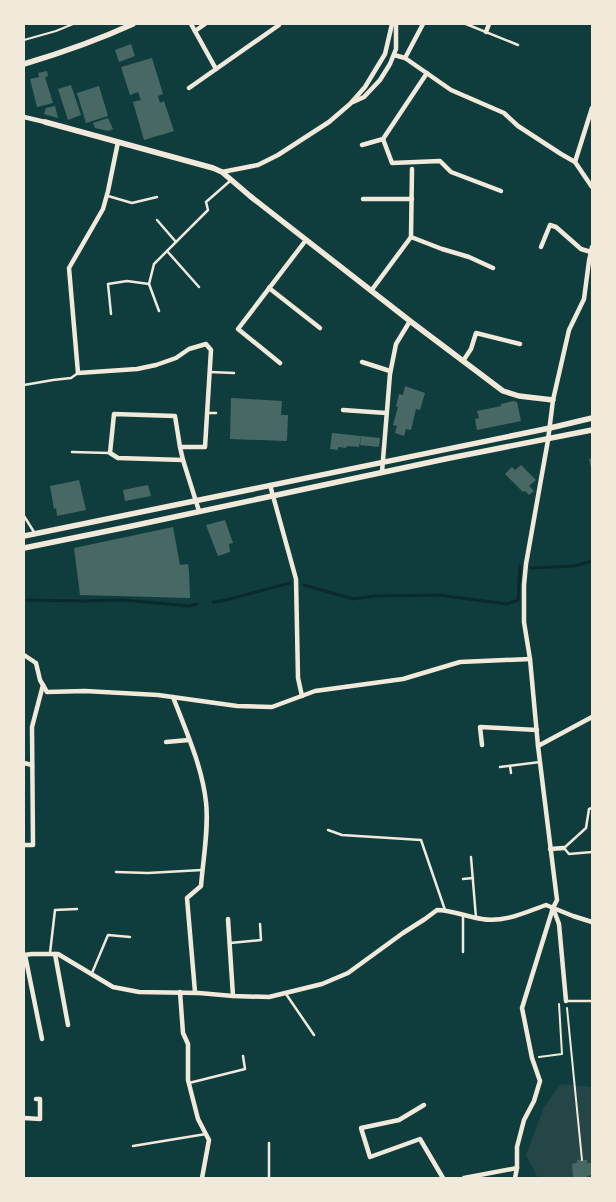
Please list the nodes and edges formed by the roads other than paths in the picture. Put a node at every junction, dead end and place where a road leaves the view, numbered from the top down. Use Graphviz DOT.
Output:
graph roads {
  1 [pos="133,24"];
  2 [pos="190,24"];
  3 [pos="205,24"];
  4 [pos="279,24"];
  5 [pos="392,24"];
  6 [pos="396,24"];
  7 [pos="423,24"];
  8 [pos="466,24"];
  9 [pos="489,24"];
  10 [pos="195,31"];
  11 [pos="486,32"];
  12 [pos="518,45"];
  13 [pos="394,55"];
  14 [pos="405,58"];
  15 [pos="24,64"];
  16 [pos="216,69"];
  17 [pos="427,73"];
  18 [pos="189,88"];
  19 [pos="350,104"];
  20 [pos="592,108"];
  21 [pos="24,117"];
  22 [pos="45,122"];
  23 [pos="586,128"];
  24 [pos="592,130"];
  25 [pos="383,139"];
  26 [pos="118,142"];
  27 [pos="362,145"];
  28 [pos="575,162"];
  29 [pos="412,169"];
  30 [pos="222,172"];
  31 [pos="231,180"];
  32 [pos="592,187"];
  33 [pos="501,191"];
  34 [pos="106,196"];
  35 [pos="157,198"];
  36 [pos="363,199"];
  37 [pos="412,199"];
  38 [pos="157,220"];
  39 [pos="411,238"];
  40 [pos="306,240"];
  41 [pos="176,242"];
  42 [pos="541,247"];
  43 [pos="592,250"];
  44 [pos="167,251"];
  45 [pos="493,268"];
  46 [pos="149,284"];
  47 [pos="199,287"];
  48 [pos="269,288"];
  49 [pos="371,291"];
  50 [pos="159,310"];
  51 [pos="112,314"];
  52 [pos="410,321"];
  53 [pos="320,328"];
  54 [pos="520,344"];
  55 [pos="462,361"];
  56 [pos="362,362"];
  57 [pos="280,363"];
  58 [pos="390,371"];
  59 [pos="210,372"];
  60 [pos="78,373"];
  61 [pos="234,373"];
  62 [pos="24,385"];
  63 [pos="553,400"];
  64 [pos="343,410"];
  65 [pos="216,413"];
  66 [pos="207,414"];
  67 [pos="386,414"];
  68 [pos="592,418"];
  69 [pos="550,428"];
  70 [pos="592,430"];
  71 [pos="548,440"];
  72 [pos="180,447"];
  73 [pos="72,452"];
  74 [pos="110,454"];
  75 [pos="183,460"];
  76 [pos="383,462"];
  77 [pos="382,472"];
  78 [pos="270,485"];
  79 [pos="273,495"];
  80 [pos="196,500"];
  81 [pos="199,511"];
  82 [pos="24,516"];
  83 [pos="35,534"];
  84 [pos="24,536"];
  85 [pos="24,548"];
  86 [pos="24,656"];
  87 [pos="530,659"];
  88 [pos="43,684"];
  89 [pos="302,696"];
  90 [pos="173,697"];
  91 [pos="592,717"];
  92 [pos="537,730"];
  93 [pos="189,740"];
  94 [pos="166,742"];
  95 [pos="482,745"];
  96 [pos="538,746"];
  97 [pos="540,762"];
  98 [pos="24,764"];
  99 [pos="32,765"];
  100 [pos="510,766"];
  101 [pos="500,767"];
  102 [pos="511,773"];
  103 [pos="592,808"];
  104 [pos="328,830"];
  105 [pos="24,845"];
  106 [pos="564,848"];
  107 [pos="550,849"];
  108 [pos="592,852"];
  109 [pos="471,857"];
  110 [pos="202,870"];
  111 [pos="116,872"];
  112 [pos="473,878"];
  113 [pos="463,879"];
  114 [pos="553,908"];
  115 [pos="78,909"];
  116 [pos="445,910"];
  117 [pos="463,915"];
  118 [pos="228,918"];
  119 [pos="476,918"];
  120 [pos="592,922"];
  121 [pos="260,924"];
  122 [pos="130,936"];
  123 [pos="230,944"];
  124 [pos="463,952"];
  125 [pos="52,954"];
  126 [pos="25,955"];
  127 [pos="92,974"];
  128 [pos="180,992"];
  129 [pos="195,992"];
  130 [pos="286,994"];
  131 [pos="234,996"];
  132 [pos="592,1000"];
  133 [pos="566,1001"];
  134 [pos="68,1025"];
  135 [pos="314,1035"];
  136 [pos="42,1039"];
  137 [pos="243,1056"];
  138 [pos="188,1083"];
  139 [pos="36,1099"];
  140 [pos="424,1105"];
  141 [pos="24,1118"];
  142 [pos="206,1134"];
  143 [pos="270,1143"];
  144 [pos="133,1146"];
  145 [pos="516,1168"];
  146 [pos="202,1178"];
  147 [pos="269,1178"];
  148 [pos="443,1178"];
  149 [pos="464,1178"];
  150 [pos="514,1178"];
  1 -- 15 [label="street"];
  2 -- 10 [label="street"];
  3 -- 10 [label="street"];
  4 -- 16 [label="street"];
  5 -- 19 [label="street"];
  6 -- 13 [label="street"];
  7 -- 14 [label="street"];
  8 -- 11 [label="lane"];
  9 -- 11 [label="street"];
  10 -- 16 [label="street"];
  11 -- 12 [label="lane"];
  13 -- 14 [label="street"];
  13 -- 19 [label="street"];
  14 -- 17 [label="street"];
  16 -- 18 [label="street"];
  17 -- 25 [label="street"];
  17 -- 28 [label="street"];
  19 -- 30 [label="street"];
  20 -- 23 [label="street"];
  21 -- 22 [label="street"];
  22 -- 26 [label="street"];
  23 -- 24 [label="street"];
  23 -- 28 [label="street"];
  25 -- 27 [label="street"];
  25 -- 33 [label="street"];
  26 -- 30 [label="street"];
  26 -- 34 [label="street"];
  28 -- 32 [label="street"];
  29 -- 37 [label="street"];
  30 -- 31 [label="street"];
  31 -- 40 [label="street"];
  31 -- 41 [label="lane"];
  34 -- 35 [label="lane"];
  34 -- 60 [label="street"];
  36 -- 37 [label="street"];
  37 -- 39 [label="street"];
  38 -- 41 [label="lane"];
  39 -- 45 [label="street"];
  39 -- 49 [label="street"];
  40 -- 48 [label="street"];
  40 -- 49 [label="street"];
  41 -- 44 [label="lane"];
  42 -- 43 [label="street"];
  43 -- 63 [label="street"];
  44 -- 46 [label="lane"];
  44 -- 47 [label="lane"];
  46 -- 50 [label="lane"];
  46 -- 51 [label="lane"];
  48 -- 53 [label="street"];
  48 -- 57 [label="street"];
  49 -- 52 [label="street"];
  52 -- 55 [label="street"];
  52 -- 58 [label="street"];
  54 -- 55 [label="street"];
  55 -- 63 [label="street"];
  56 -- 58 [label="street"];
  58 -- 67 [label="street"];
  59 -- 60 [label="street"];
  59 -- 61 [label="lane"];
  59 -- 66 [label="street"];
  60 -- 62 [label="lane"];
  63 -- 69 [label="street"];
  64 -- 67 [label="street"];
  65 -- 66 [label="lane"];
  66 -- 72 [label="street"];
  67 -- 76 [label="street"];
  68 -- 69 [label="street"];
  69 -- 71 [label="street"];
  69 -- 76 [label="street"];
  70 -- 71 [label="street"];
  71 -- 77 [label="street"];
  71 -- 87 [label="street"];
  72 -- 74 [label="street"];
  72 -- 75 [label="street"];
  73 -- 74 [label="lane"];
  74 -- 75 [label="street"];
  75 -- 80 [label="street"];
  76 -- 77 [label="street"];
  76 -- 78 [label="street"];
  77 -- 79 [label="street"];
  78 -- 79 [label="street"];
  78 -- 80 [label="street"];
  79 -- 81 [label="street"];
  79 -- 89 [label="street"];
  80 -- 81 [label="street"];
  80 -- 83 [label="street"];
  81 -- 85 [label="street"];
  82 -- 83 [label="lane"];
  83 -- 84 [label="street"];
  86 -- 88 [label="street"];
  87 -- 89 [label="street"];
  87 -- 92 [label="street"];
  88 -- 90 [label="street"];
  88 -- 99 [label="street"];
  89 -- 90 [label="street"];
  90 -- 93 [label="street"];
  91 -- 96 [label="street"];
  92 -- 95 [label="street"];
  92 -- 96 [label="street"];
  93 -- 94 [label="street"];
  93 -- 110 [label="street"];
  96 -- 97 [label="street"];
  97 -- 100 [label="lane"];
  97 -- 107 [label="street"];
  98 -- 99 [label="street"];
  99 -- 105 [label="street"];
  100 -- 101 [label="lane"];
  100 -- 102 [label="lane"];
  103 -- 106 [label="lane"];
  104 -- 116 [label="lane"];
  106 -- 107 [label="street"];
  106 -- 108 [label="lane"];
  107 -- 114 [label="street"];
  109 -- 112 [label="lane"];
  110 -- 111 [label="lane"];
  110 -- 129 [label="street"];
  112 -- 113 [label="lane"];
  112 -- 119 [label="lane"];
  114 -- 119 [label="street"];
  114 -- 120 [label="street"];
  114 -- 133 [label="street"];
  114 -- 145 [label="street"];
  115 -- 125 [label="lane"];
  116 -- 117 [label="street"];
  116 -- 130 [label="street"];
  117 -- 119 [label="street"];
  117 -- 124 [label="lane"];
  118 -- 123 [label="street"];
  121 -- 123 [label="lane"];
  122 -- 127 [label="lane"];
  123 -- 131 [label="street"];
  125 -- 126 [label="street"];
  125 -- 127 [label="street"];
  125 -- 134 [label="street"];
  126 -- 136 [label="street"];
  127 -- 128 [label="street"];
  128 -- 129 [label="street"];
  128 -- 138 [label="street"];
  129 -- 131 [label="street"];
  130 -- 131 [label="street"];
  130 -- 135 [label="lane"];
  132 -- 133 [label="lane"];
  137 -- 138 [label="lane"];
  138 -- 142 [label="street"];
  139 -- 141 [label="street"];
  140 -- 148 [label="street"];
  142 -- 144 [label="lane"];
  142 -- 146 [label="street"];
  143 -- 147 [label="lane"];
  145 -- 149 [label="street"];
  145 -- 150 [label="street"];
}
